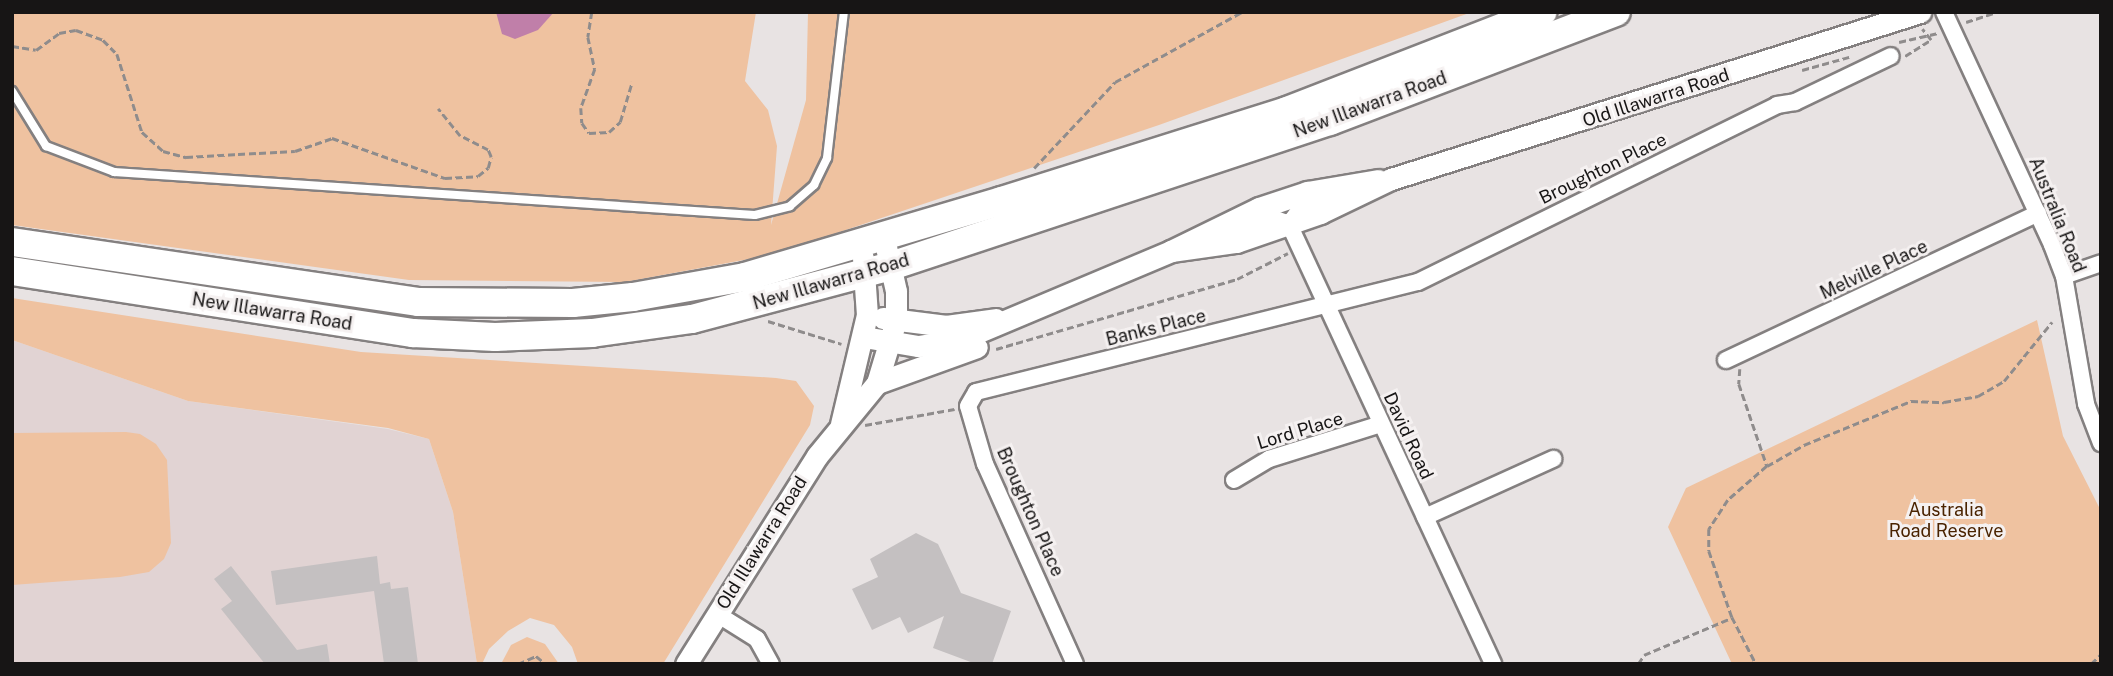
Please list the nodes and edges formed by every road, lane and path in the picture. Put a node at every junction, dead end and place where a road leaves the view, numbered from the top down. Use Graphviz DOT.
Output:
graph roads {
  1 [pos="592,12"];
  2 [pos="844,12"];
  3 [pos="1242,12"];
  4 [pos="1542,12"];
  5 [pos="1616,12"];
  6 [pos="1920,12"];
  7 [pos="1944,12"];
  8 [pos="1976,12"];
  9 [pos="1996,12"];
  10 [pos="1978,18"];
  11 [pos="1952,27"];
  12 [pos="12,46"];
  13 [pos="1894,49"];
  14 [pos="1861,53"];
  15 [pos="1798,71"];
  16 [pos="632,82"];
  17 [pos="12,91"];
  18 [pos="438,109"];
  19 [pos="1029,173"];
  20 [pos="1391,179"];
  21 [pos="1347,183"];
  22 [pos="2038,213"];
  23 [pos="1289,224"];
  24 [pos="1221,225"];
  25 [pos="12,242"];
  26 [pos="872,242"];
  27 [pos="1299,246"];
  28 [pos="1171,251"];
  29 [pos="2101,263"];
  30 [pos="879,269"];
  31 [pos="12,271"];
  32 [pos="2064,276"];
  33 [pos="1327,305"];
  34 [pos="867,315"];
  35 [pos="896,320"];
  36 [pos="1012,320"];
  37 [pos="2052,322"];
  38 [pos="864,337"];
  39 [pos="891,342"];
  40 [pos="995,349"];
  41 [pos="1731,357"];
  42 [pos="877,383"];
  43 [pos="968,406"];
  44 [pos="1381,424"];
  45 [pos="849,425"];
  46 [pos="2101,443"];
  47 [pos="1553,459"];
  48 [pos="1767,466"];
  49 [pos="1234,480"];
  50 [pos="1425,517"];
  51 [pos="717,614"];
  52 [pos="1732,617"];
  53 [pos="2101,654"];
  54 [pos="518,664"];
  55 [pos="546,664"];
  56 [pos="686,664"];
  57 [pos="771,664"];
  58 [pos="1075,664"];
  59 [pos="1493,664"];
  60 [pos="1638,664"];
  61 [pos="1756,664"];
  62 [pos="2091,664"];
  1 -- 16 [label="path"];
  2 -- 17 [label="lane"];
  3 -- 19 [label="path"];
  4 -- 26 [label="highway, New Illawarra Road"];
  5 -- 30 [label="highway, New Illawarra Road"];
  6 -- 20 [label="street, Old Illawarra Road"];
  7 -- 11 [label="street, Australia Road"];
  8 -- 10 [label="path"];
  9 -- 10 [label="path"];
  10 -- 11 [label="path"];
  11 -- 13 [label="path"];
  11 -- 22 [label="street, Australia Road"];
  12 -- 18 [label="path"];
  13 -- 33 [label="street, Broughton Place"];
  14 -- 15 [label="path"];
  20 -- 21 [label="street, Old Illawarra Road"];
  20 -- 23 [label="street, Old Illawarra Road"];
  21 -- 23 [label="street"];
  21 -- 24 [label="street, Old Illawarra Road"];
  22 -- 32 [label="street, Australia Road"];
  22 -- 41 [label="street, Melville Place"];
  23 -- 24 [label="street"];
  23 -- 27 [label="street, David Road"];
  23 -- 28 [label="street, Old Illawarra Road"];
  24 -- 28 [label="street, Old Illawarra Road"];
  25 -- 26 [label="highway, New Illawarra Road"];
  26 -- 30 [label="street, Old Illawarra Road"];
  27 -- 33 [label="street, David Road"];
  27 -- 40 [label="path"];
  28 -- 36 [label="street, Old Illawarra Road"];
  29 -- 32 [label="street"];
  30 -- 31 [label="highway, New Illawarra Road"];
  30 -- 34 [label="street, Old Illawarra Road"];
  30 -- 35 [label="street, Old Illawarra Road"];
  32 -- 46 [label="street, Australia Road"];
  33 -- 43 [label="street, Banks Place"];
  33 -- 44 [label="street, David Road"];
  34 -- 35 [label="street, Old Illawarra Road"];
  34 -- 38 [label="street, Old Illawarra Road"];
  35 -- 36 [label="street, Old Illawarra Road"];
  35 -- 39 [label="street, Old Illawarra Road"];
  36 -- 39 [label="street, Old Illawarra Road"];
  36 -- 42 [label="street, Old Illawarra Road"];
  37 -- 48 [label="path"];
  38 -- 39 [label="street, Old Illawarra Road"];
  38 -- 45 [label="street, Old Illawarra Road"];
  39 -- 42 [label="street, Old Illawarra Road"];
  41 -- 48 [label="path"];
  42 -- 45 [label="street, Old Illawarra Road"];
  43 -- 45 [label="path"];
  43 -- 58 [label="street, Broughton Place"];
  44 -- 49 [label="street, Lord Place"];
  44 -- 50 [label="street, David Road"];
  45 -- 51 [label="street, Old Illawarra Road"];
  47 -- 50 [label="street"];
  48 -- 52 [label="path"];
  50 -- 59 [label="street, David Road"];
  51 -- 56 [label="street, Old Illawarra Road"];
  51 -- 57 [label="street"];
  52 -- 60 [label="path"];
  52 -- 61 [label="path"];
  53 -- 62 [label="path"];
  54 -- 55 [label="path"];
}
